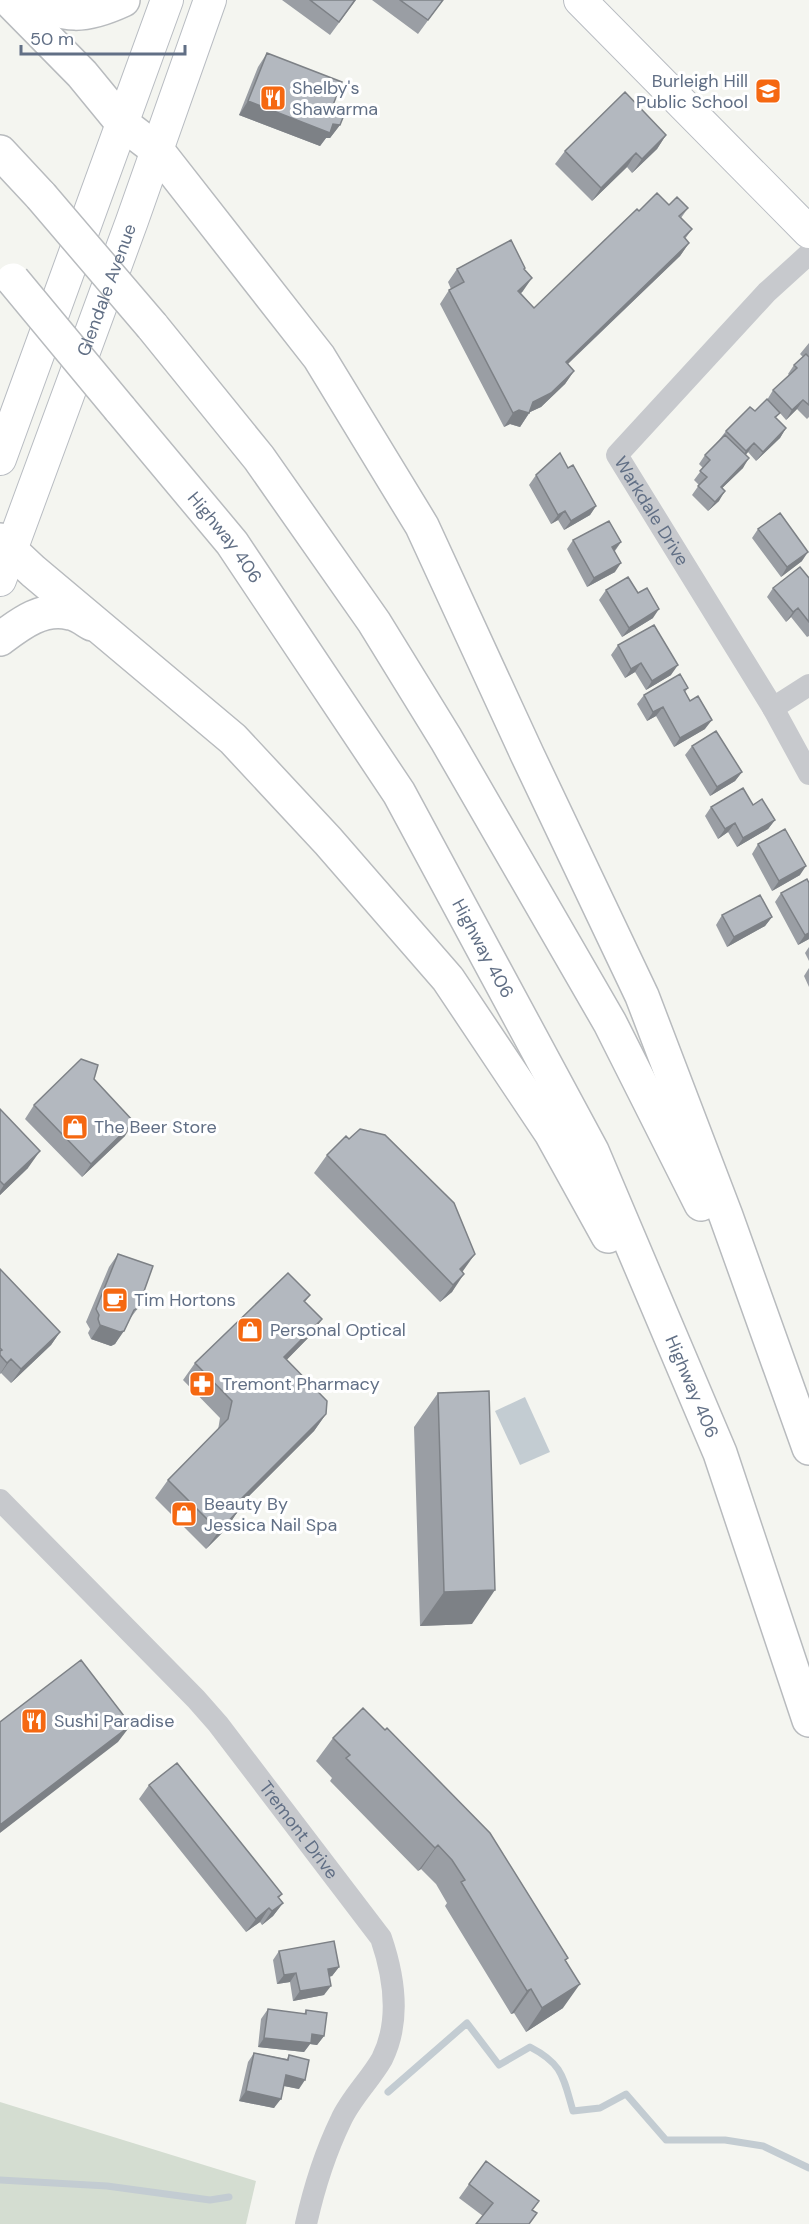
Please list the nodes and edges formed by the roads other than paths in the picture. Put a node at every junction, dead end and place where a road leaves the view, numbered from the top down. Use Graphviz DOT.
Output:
graph roads {
  1 [pos="9,0"];
  2 [pos="27,0"];
  3 [pos="123,0"];
  4 [pos="167,0"];
  5 [pos="210,0"];
  6 [pos="580,0"];
  7 [pos="123,124"];
  8 [pos="157,150"];
  9 [pos="0,152"];
  10 [pos="809,232"];
  11 [pos="809,254"];
  12 [pos="6,274"];
  13 [pos="0,459"];
  14 [pos="5,545"];
  15 [pos="0,580"];
  16 [pos="109,633"];
  17 [pos="0,639"];
  18 [pos="809,685"];
  19 [pos="773,708"];
  20 [pos="809,774"];
  21 [pos="809,1449"];
  22 [pos="720,1453"];
  23 [pos="0,1500"];
  24 [pos="809,1720"];
  25 [pos="306,2224"];
  1 -- 7 [label="highway"];
  2 -- 3 [label="highway"];
  4 -- 7 [label="main road"];
  5 -- 8 [label="main road, Glendale Avenue"];
  6 -- 10 [label="main road"];
  7 -- 8 [label="highway"];
  7 -- 13 [label="main road"];
  8 -- 14 [label="main road, Glendale Avenue"];
  8 -- 21 [label="highway"];
  9 -- 21 [label="highway, bridge"];
  11 -- 19 [label="street, Warkdale Drive"];
  12 -- 22 [label="highway, Highway 406, bridge"];
  14 -- 15 [label="main road, Glendale Avenue"];
  14 -- 16 [label="highway"];
  16 -- 17 [label="highway"];
  16 -- 22 [label="highway"];
  18 -- 19 [label="street"];
  19 -- 20 [label="street, Warkdale Drive"];
  22 -- 24 [label="highway, Highway 406"];
  23 -- 25 [label="street, Tremont Drive"];
}
